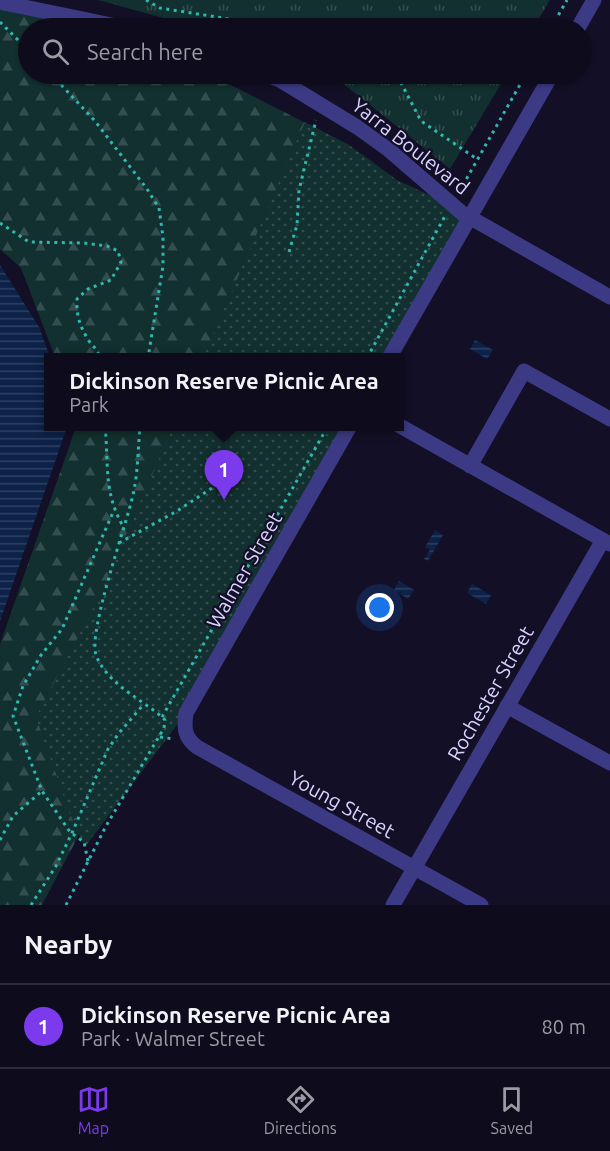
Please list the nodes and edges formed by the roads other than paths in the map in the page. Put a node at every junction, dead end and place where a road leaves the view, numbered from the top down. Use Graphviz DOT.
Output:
graph roads {
  1 [pos="594,0"];
  2 [pos="0,2"];
  3 [pos="78,18"];
  4 [pos="584,18"];
  5 [pos="283,84"];
  6 [pos="546,84"];
  7 [pos="470,217"];
  8 [pos="610,297"];
  9 [pos="391,353"];
  10 [pos="610,419"];
  11 [pos="404,429"];
  12 [pos="347,431"];
  13 [pos="470,466"];
  14 [pos="607,542"];
  15 [pos="507,706"];
  16 [pos="186,736"];
  17 [pos="610,763"];
  18 [pos="413,868"];
  19 [pos="393,905"];
  20 [pos="481,905"];
  1 -- 4 [label="street"];
  2 -- 3 [label="street"];
  5 -- 7 [label="street, Yarra Boulevard"];
  6 -- 7 [label="street"];
  7 -- 8 [label="street, Yarra Boulevard"];
  7 -- 9 [label="street"];
  10 -- 13 [label="street"];
  11 -- 13 [label="street"];
  12 -- 16 [label="street, Walmer Street"];
  13 -- 14 [label="street"];
  14 -- 15 [label="street, Rochester Street"];
  15 -- 17 [label="street"];
  15 -- 18 [label="street, Rochester Street"];
  16 -- 18 [label="street, Young Street"];
  18 -- 19 [label="street, Rochester Street"];
  18 -- 20 [label="street, Young Street"];
}
